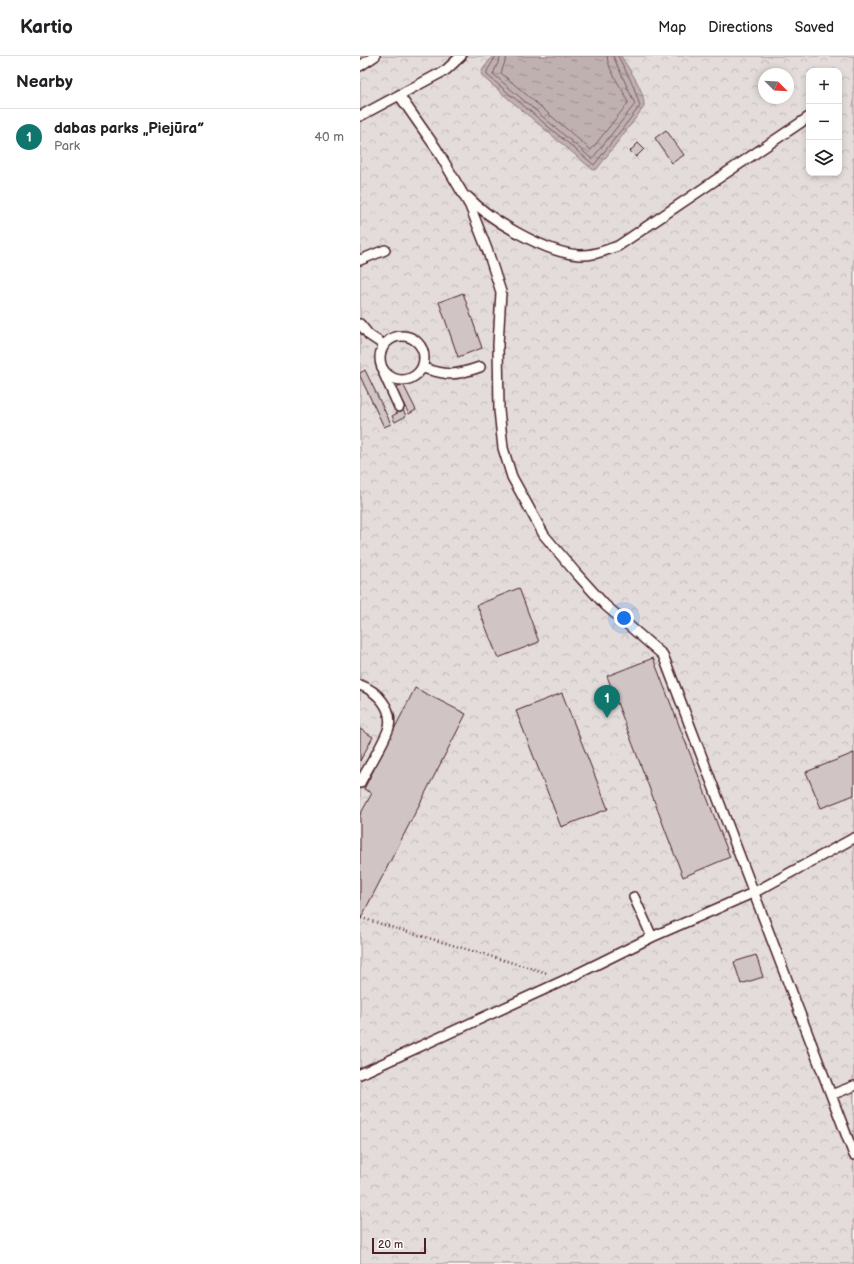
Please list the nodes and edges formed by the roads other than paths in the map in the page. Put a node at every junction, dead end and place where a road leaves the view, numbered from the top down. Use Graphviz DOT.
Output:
graph roads {
  1 [pos="375,56"];
  2 [pos="461,56"];
  3 [pos="360,66"];
  4 [pos="399,96"];
  5 [pos="360,116"];
  6 [pos="806,119"];
  7 [pos="462,190"];
  8 [pos="386,250"];
  9 [pos="360,260"];
  10 [pos="360,324"];
  11 [pos="384,345"];
  12 [pos="381,367"];
  13 [pos="480,367"];
  14 [pos="423,368"];
  15 [pos="399,407"];
  16 [pos="360,685"];
  17 [pos="360,783"];
  18 [pos="854,838"];
  19 [pos="755,892"];
  20 [pos="634,897"];
  21 [pos="652,937"];
  22 [pos="360,1074"];
  23 [pos="854,1086"];
  24 [pos="831,1095"];
  25 [pos="854,1155"];
  1 -- 3 [label="lane"];
  2 -- 4 [label="lane"];
  4 -- 5 [label="lane"];
  4 -- 7 [label="lane"];
  6 -- 7 [label="lane"];
  7 -- 19 [label="lane"];
  8 -- 9 [label="lane"];
  10 -- 11 [label="lane"];
  11 -- 12 [label="lane"];
  11 -- 14 [label="lane"];
  12 -- 14 [label="lane"];
  12 -- 15 [label="lane"];
  13 -- 14 [label="lane"];
  16 -- 17 [label="lane"];
  18 -- 19 [label="lane"];
  19 -- 21 [label="lane"];
  19 -- 24 [label="lane"];
  20 -- 21 [label="lane"];
  21 -- 22 [label="lane"];
  23 -- 24 [label="lane"];
  24 -- 25 [label="lane"];
}
